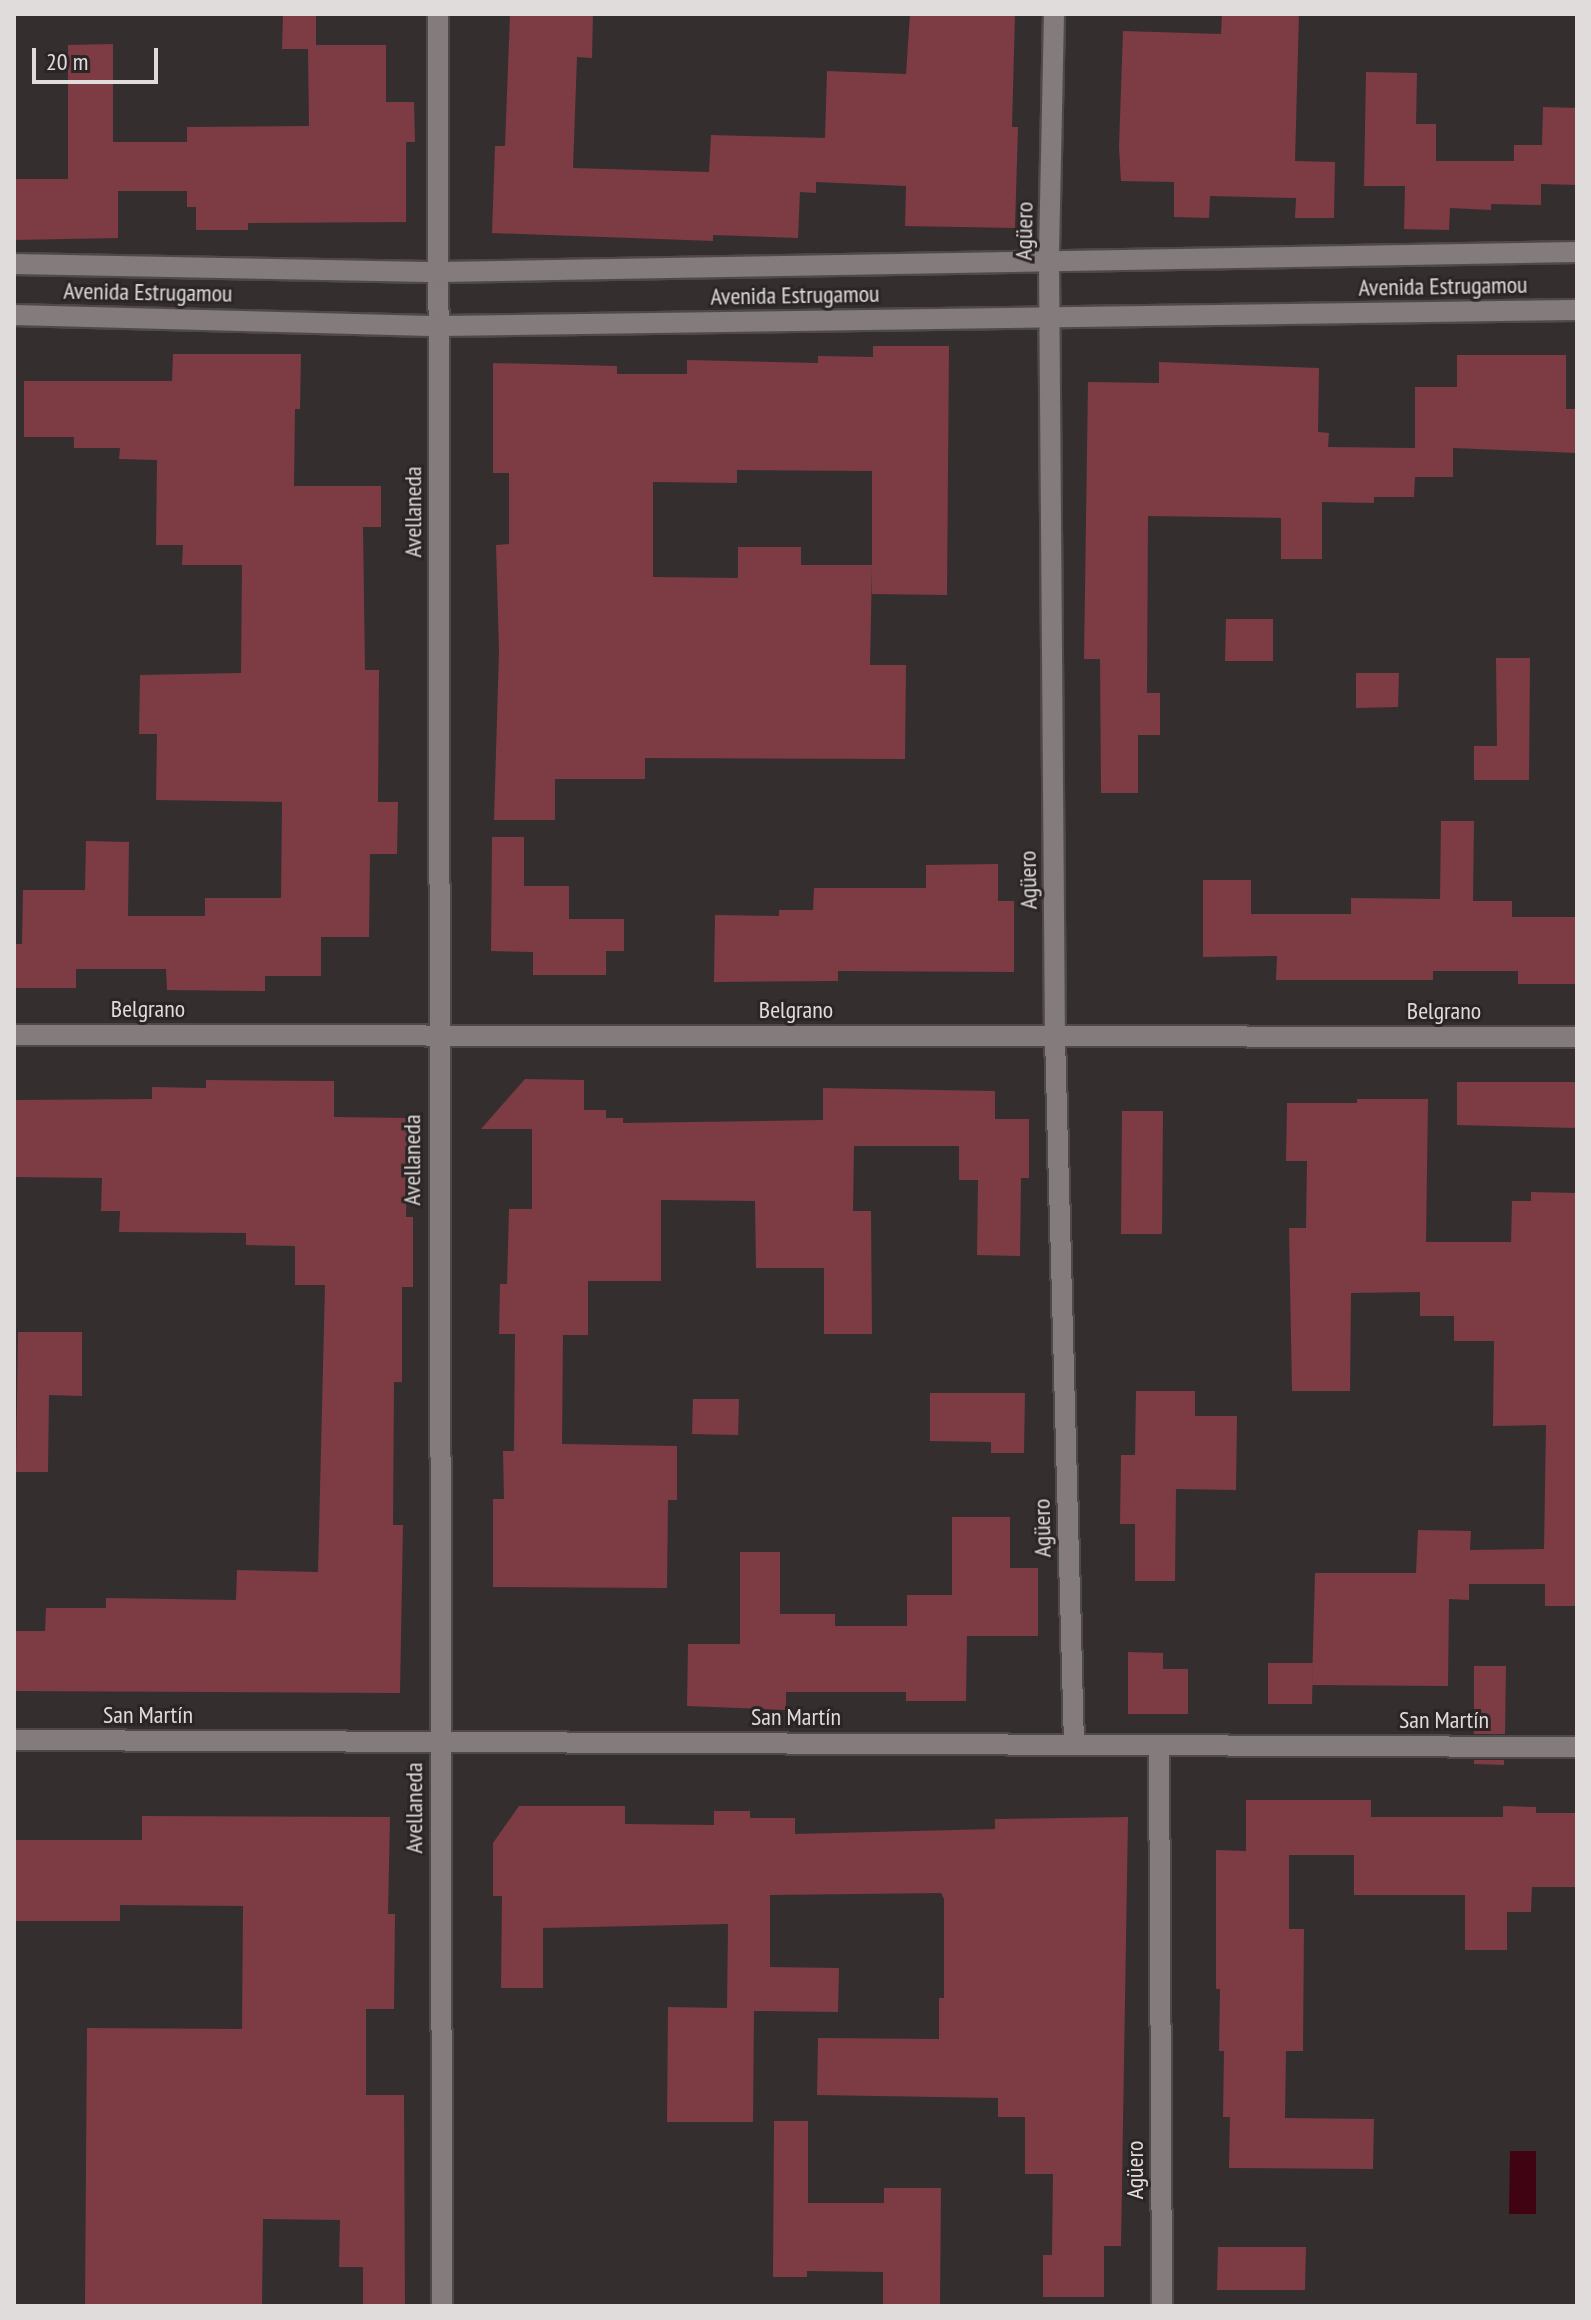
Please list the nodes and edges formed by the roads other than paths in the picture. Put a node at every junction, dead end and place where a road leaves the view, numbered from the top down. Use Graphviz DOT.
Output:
graph roads {
  1 [pos="438,14"];
  2 [pos="1054,14"];
  3 [pos="1577,252"];
  4 [pos="1049,262"];
  5 [pos="14,264"];
  6 [pos="441,272"];
  7 [pos="1577,310"];
  8 [pos="14,315"];
  9 [pos="1049,318"];
  10 [pos="440,326"];
  11 [pos="14,1035"];
  12 [pos="437,1035"];
  13 [pos="1055,1037"];
  14 [pos="1577,1037"];
  15 [pos="14,1740"];
  16 [pos="439,1742"];
  17 [pos="1074,1745"];
  18 [pos="1159,1745"];
  19 [pos="1577,1747"];
  20 [pos="442,2306"];
  21 [pos="1162,2306"];
  1 -- 6 [label="street, Avellaneda"];
  2 -- 4 [label="street, Agüero"];
  3 -- 4 [label="street, Avenida Estrugamou"];
  4 -- 6 [label="street, Avenida Estrugamou"];
  4 -- 9 [label="street, Agüero"];
  5 -- 6 [label="street, Avenida Estrugamou"];
  6 -- 10 [label="street, Avellaneda"];
  7 -- 9 [label="street, Avenida Estrugamou"];
  8 -- 10 [label="street, Avenida Estrugamou"];
  9 -- 10 [label="street, Avenida Estrugamou"];
  9 -- 13 [label="street, Agüero"];
  10 -- 12 [label="street, Avellaneda"];
  11 -- 12 [label="street, Belgrano"];
  12 -- 13 [label="street, Belgrano"];
  12 -- 16 [label="street, Avellaneda"];
  13 -- 14 [label="street, Belgrano"];
  13 -- 17 [label="street, Agüero"];
  15 -- 16 [label="street, San Martín"];
  16 -- 17 [label="street, San Martín"];
  16 -- 20 [label="street, Avellaneda"];
  17 -- 18 [label="street, San Martín"];
  18 -- 19 [label="street, San Martín"];
  18 -- 21 [label="street, Agüero"];
}
